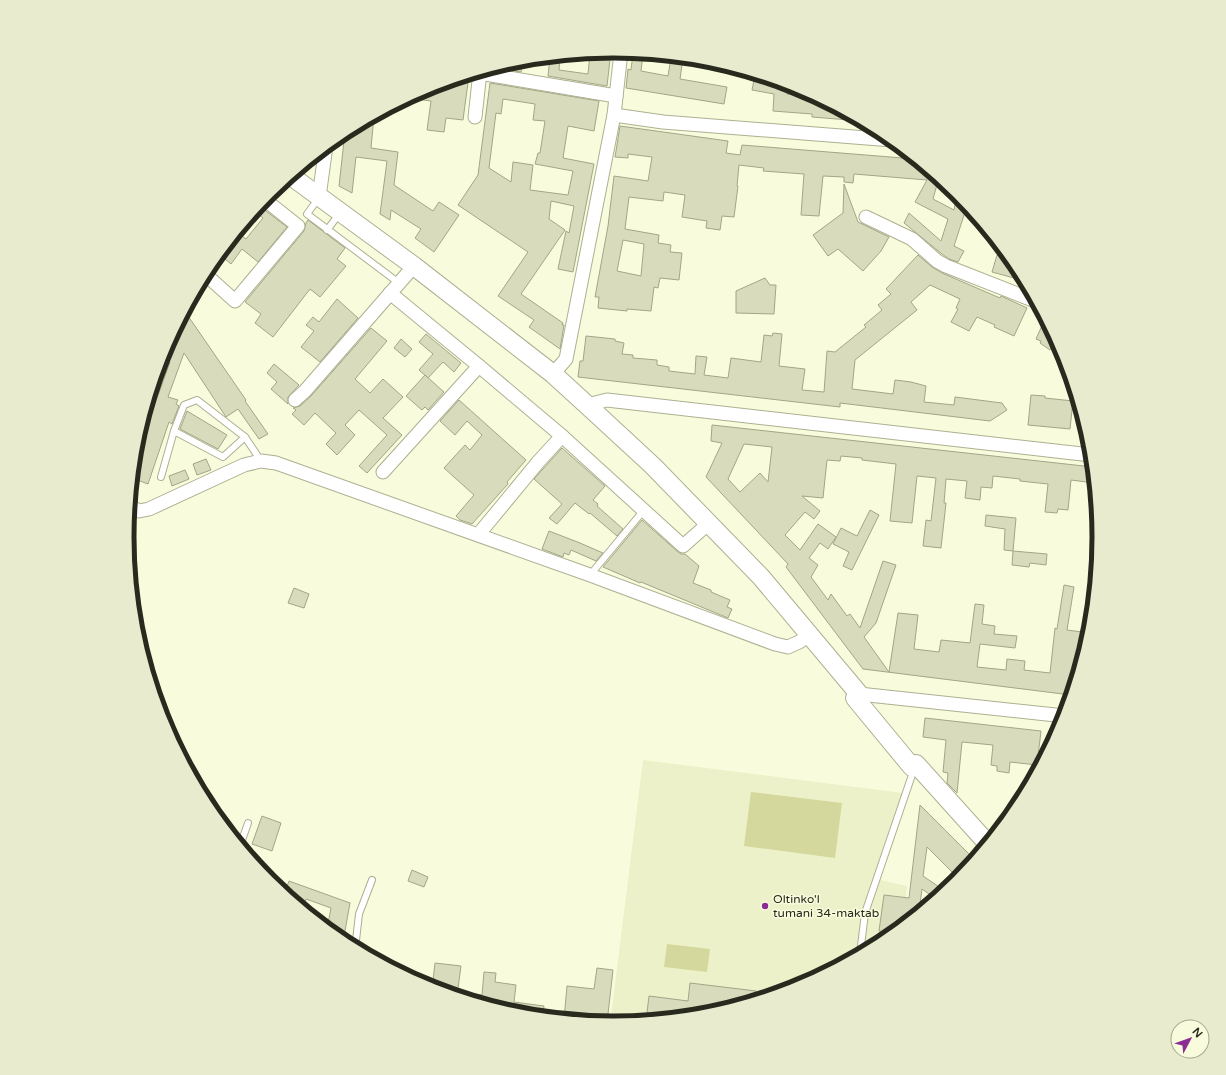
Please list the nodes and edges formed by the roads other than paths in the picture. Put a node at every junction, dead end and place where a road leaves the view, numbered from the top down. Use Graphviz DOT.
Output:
graph roads {
  1 [pos="619,58"];
  2 [pos="490,74"];
  3 [pos="479,77"];
  4 [pos="616,96"];
  5 [pos="614,115"];
  6 [pos="474,117"];
  7 [pos="879,139"];
  8 [pos="325,154"];
  9 [pos="295,179"];
  10 [pos="319,197"];
  11 [pos="269,203"];
  12 [pos="340,212"];
  13 [pos="307,214"];
  14 [pos="866,217"];
  15 [pos="298,226"];
  16 [pos="327,230"];
  17 [pos="414,266"];
  18 [pos="210,278"];
  19 [pos="399,283"];
  20 [pos="390,294"];
  21 [pos="1027,297"];
  22 [pos="479,366"];
  23 [pos="553,374"];
  24 [pos="295,400"];
  25 [pos="587,405"];
  26 [pos="174,431"];
  27 [pos="562,436"];
  28 [pos="245,437"];
  29 [pos="1085,454"];
  30 [pos="262,461"];
  31 [pos="383,472"];
  32 [pos="161,477"];
  33 [pos="135,509"];
  34 [pos="644,510"];
  35 [pos="709,522"];
  36 [pos="478,535"];
  37 [pos="590,575"];
  38 [pos="810,635"];
  39 [pos="859,694"];
  40 [pos="1058,715"];
  41 [pos="916,764"];
  42 [pos="248,823"];
  43 [pos="985,840"];
  44 [pos="242,841"];
  45 [pos="372,880"];
  46 [pos="356,942"];
  47 [pos="861,948"];
  1 -- 4 [label="street"];
  2 -- 4 [label="street"];
  3 -- 6 [label="street"];
  4 -- 5 [label="street"];
  5 -- 7 [label="street"];
  5 -- 23 [label="street"];
  8 -- 10 [label="street"];
  9 -- 10 [label="street"];
  10 -- 12 [label="street"];
  10 -- 13 [label="lane"];
  11 -- 15 [label="street"];
  12 -- 16 [label="lane"];
  12 -- 17 [label="street"];
  13 -- 15 [label="lane"];
  13 -- 16 [label="lane"];
  14 -- 21 [label="street"];
  15 -- 18 [label="street"];
  16 -- 19 [label="lane"];
  17 -- 19 [label="street"];
  17 -- 23 [label="street"];
  19 -- 20 [label="street"];
  20 -- 22 [label="street"];
  20 -- 24 [label="street"];
  22 -- 27 [label="street"];
  22 -- 31 [label="street"];
  23 -- 25 [label="street"];
  25 -- 29 [label="street"];
  25 -- 35 [label="street"];
  26 -- 28 [label="lane"];
  26 -- 28 [label="lane"];
  26 -- 32 [label="lane"];
  27 -- 34 [label="street"];
  27 -- 36 [label="street"];
  28 -- 30 [label="lane"];
  30 -- 33 [label="street"];
  30 -- 36 [label="street"];
  34 -- 35 [label="street"];
  34 -- 37 [label="lane"];
  35 -- 38 [label="street"];
  36 -- 37 [label="street"];
  37 -- 38 [label="street"];
  38 -- 39 [label="street"];
  39 -- 40 [label="street"];
  39 -- 41 [label="street"];
  41 -- 43 [label="street"];
  41 -- 47 [label="lane"];
  42 -- 44 [label="lane"];
  45 -- 46 [label="lane"];
}
